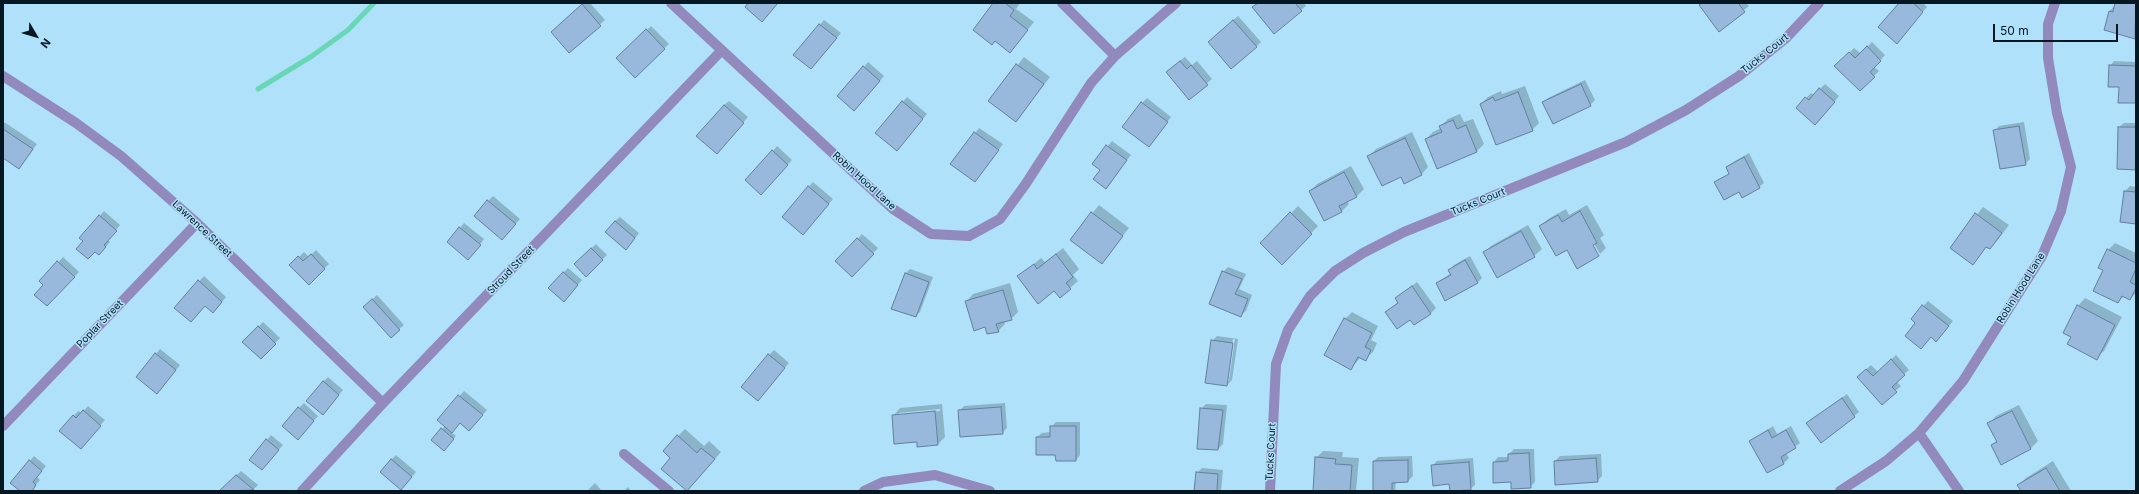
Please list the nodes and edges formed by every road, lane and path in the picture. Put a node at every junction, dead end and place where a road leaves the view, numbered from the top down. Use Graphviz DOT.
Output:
graph roads {
  1 [pos="671,3"];
  2 [pos="1062,3"];
  3 [pos="1176,3"];
  4 [pos="1820,3"];
  5 [pos="2055,3"];
  6 [pos="721,51"];
  7 [pos="1115,56"];
  8 [pos="3,76"];
  9 [pos="197,222"];
  10 [pos="383,403"];
  11 [pos="3,426"];
  12 [pos="1919,434"];
  13 [pos="624,454"];
  14 [pos="302,491"];
  15 [pos="669,491"];
  16 [pos="864,491"];
  17 [pos="990,491"];
  18 [pos="1270,491"];
  19 [pos="1840,491"];
  20 [pos="1959,491"];
  1 -- 6 [label="street, Robin Hood Lane"];
  2 -- 7 [label="street"];
  3 -- 7 [label="street, Robin Hood Lane"];
  4 -- 18 [label="street, Tucks Court"];
  5 -- 12 [label="street, Robin Hood Lane"];
  6 -- 7 [label="street, Robin Hood Lane"];
  6 -- 10 [label="street, Stroud Street"];
  8 -- 9 [label="street, Lawrence Street"];
  9 -- 10 [label="street, Lawrence Street"];
  9 -- 11 [label="street, Poplar Street"];
  10 -- 14 [label="street, Stroud Street"];
  12 -- 19 [label="street, Robin Hood Lane"];
  12 -- 20 [label="street"];
  13 -- 15 [label="street"];
  16 -- 17 [label="street"];
}
